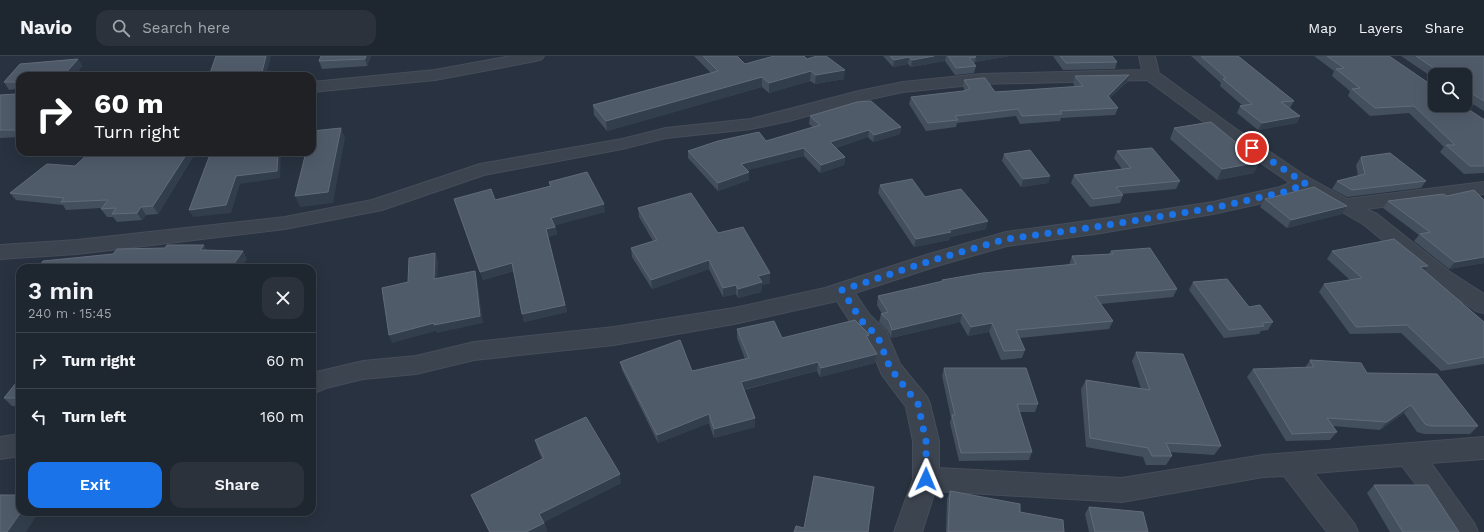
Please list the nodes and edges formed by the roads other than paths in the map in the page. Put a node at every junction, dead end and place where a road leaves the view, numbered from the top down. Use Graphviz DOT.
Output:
graph roads {
  1 [pos="536,56"];
  2 [pos="1148,56"];
  3 [pos="1151,75"];
  4 [pos="316,87"];
  5 [pos="1306,184"];
  6 [pos="1484,188"];
  7 [pos="1344,205"];
  8 [pos="0,252"];
  9 [pos="842,290"];
  10 [pos="1484,305"];
  11 [pos="316,382"];
  12 [pos="16,446"];
  13 [pos="0,448"];
  14 [pos="1484,448"];
  15 [pos="1408,454"];
  16 [pos="1290,463"];
  17 [pos="926,479"];
  18 [pos="908,532"];
  19 [pos="1344,532"];
  20 [pos="1464,532"];
  1 -- 4 [label="street"];
  2 -- 3 [label="street"];
  3 -- 5 [label="street"];
  3 -- 8 [label="street"];
  5 -- 7 [label="street"];
  5 -- 9 [label="street"];
  6 -- 7 [label="street"];
  7 -- 10 [label="street"];
  9 -- 11 [label="street"];
  9 -- 17 [label="street"];
  12 -- 13 [label="street"];
  14 -- 15 [label="street"];
  15 -- 16 [label="street"];
  15 -- 20 [label="street"];
  16 -- 17 [label="street"];
  16 -- 19 [label="street"];
  17 -- 18 [label="street"];
}
